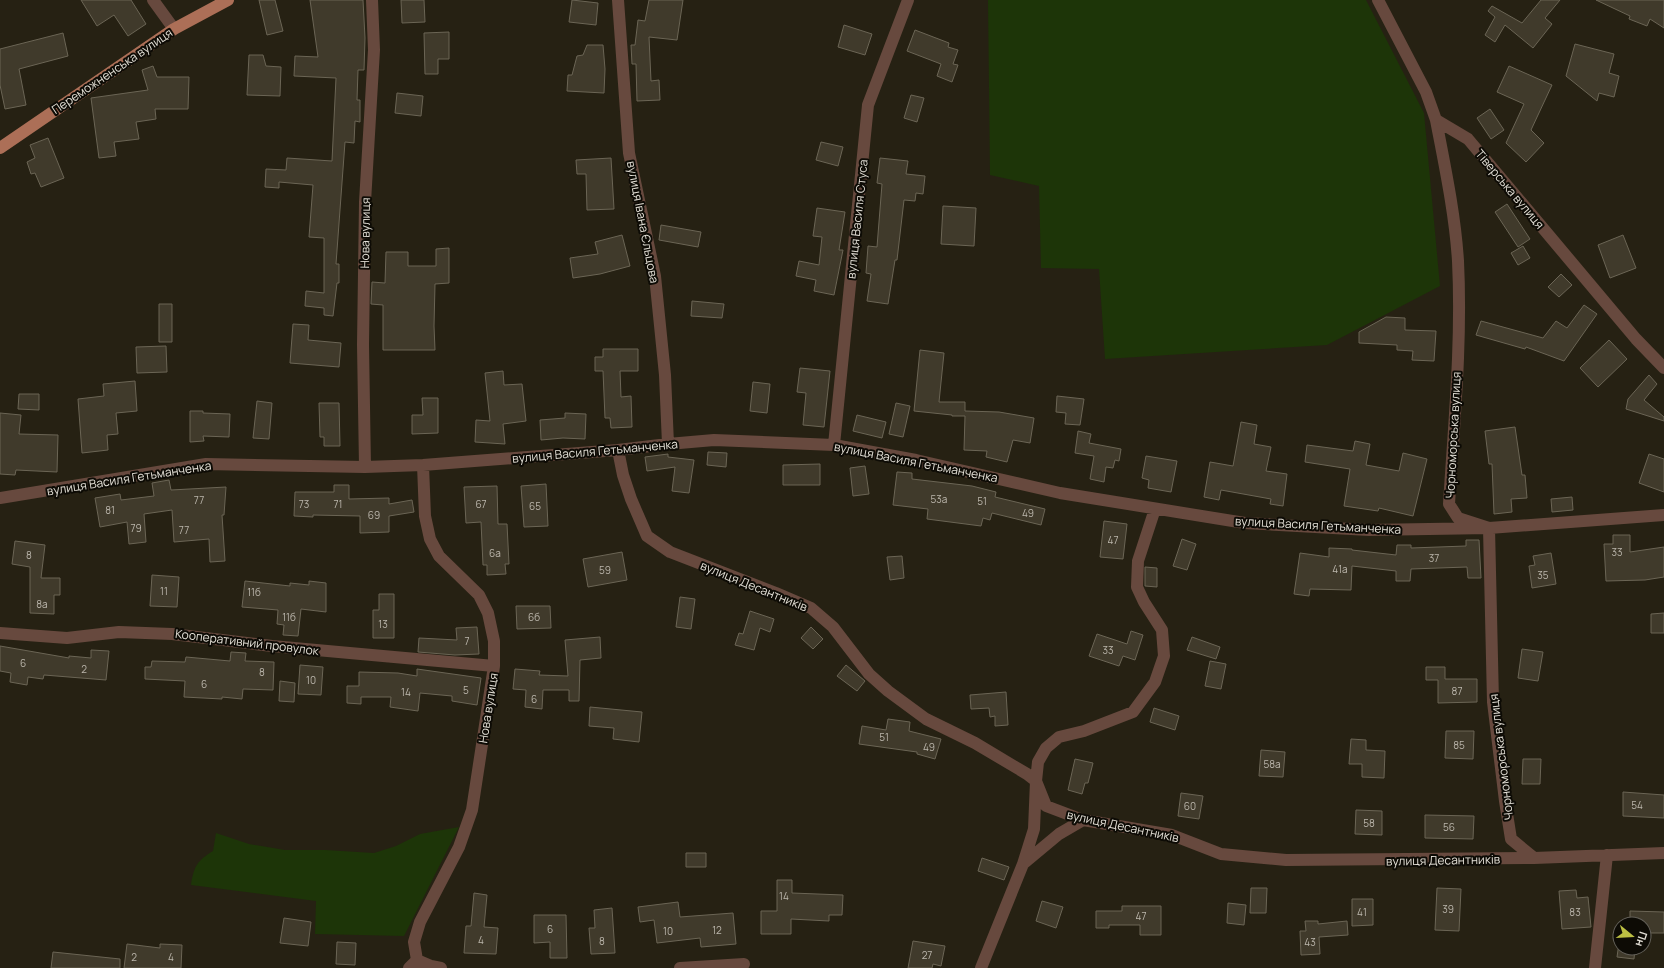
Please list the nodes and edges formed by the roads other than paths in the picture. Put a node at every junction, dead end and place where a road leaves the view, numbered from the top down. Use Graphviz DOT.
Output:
graph roads {
  1 [pos="153,0"];
  2 [pos="228,0"];
  3 [pos="372,0"];
  4 [pos="618,0"];
  5 [pos="908,0"];
  6 [pos="1378,0"];
  7 [pos="174,29"];
  8 [pos="1436,120"];
  9 [pos="0,148"];
  10 [pos="1664,368"];
  11 [pos="668,444"];
  12 [pos="834,445"];
  13 [pos="618,450"];
  14 [pos="423,465"];
  15 [pos="365,467"];
  16 [pos="0,498"];
  17 [pos="0,503"];
  18 [pos="1155,509"];
  19 [pos="1664,515"];
  20 [pos="1489,528"];
  21 [pos="0,633"];
  22 [pos="494,666"];
  23 [pos="1036,781"];
  24 [pos="1083,820"];
  25 [pos="1664,853"];
  26 [pos="1607,855"];
  27 [pos="1534,858"];
  28 [pos="1023,864"];
  29 [pos="413,964"];
  30 [pos="744,964"];
  31 [pos="441,968"];
  32 [pos="680,968"];
  33 [pos="981,968"];
  34 [pos="1595,968"];
  1 -- 7 [label="street"];
  2 -- 7 [label="main road, Переможненська вулиця"];
  3 -- 15 [label="street, Нова вулиця"];
  4 -- 11 [label="street, вулиця Івана Єльцова"];
  5 -- 12 [label="street, вулиця Василя Стуса"];
  6 -- 8 [label="street"];
  7 -- 9 [label="main road, Переможненська вулиця"];
  8 -- 10 [label="street, Тіверська вулиця"];
  8 -- 20 [label="street, Чорноморська вулиця"];
  11 -- 12 [label="street, вулиця Василя Гетьманченка"];
  11 -- 13 [label="street, вулиця Василя Гетьманченка"];
  12 -- 18 [label="street, вулиця Василя Гетьманченка"];
  13 -- 14 [label="street, вулиця Василя Гетьманченка"];
  13 -- 23 [label="street, вулиця Десантників"];
  14 -- 15 [label="street, вулиця Василя Гетьманченка"];
  14 -- 22 [label="street, Нова вулиця"];
  15 -- 16 [label="street, вулиця Василя Гетьманченка"];
  16 -- 17 [label="street"];
  18 -- 20 [label="street, вулиця Василя Гетьманченка"];
  18 -- 23 [label="street"];
  19 -- 20 [label="street, вулиця Василя Гетьманченка"];
  20 -- 27 [label="street, Чорноморська вулиця"];
  21 -- 22 [label="street, Кооперативний провулок"];
  22 -- 29 [label="street, Нова вулиця"];
  23 -- 24 [label="street, вулиця Десантників"];
  23 -- 28 [label="street"];
  24 -- 27 [label="street, вулиця Десантників"];
  24 -- 28 [label="street"];
  25 -- 26 [label="street, вулиця Десантників"];
  26 -- 27 [label="street, вулиця Десантників"];
  26 -- 34 [label="street"];
  28 -- 33 [label="street"];
  29 -- 31 [label="street"];
  30 -- 32 [label="street"];
}
